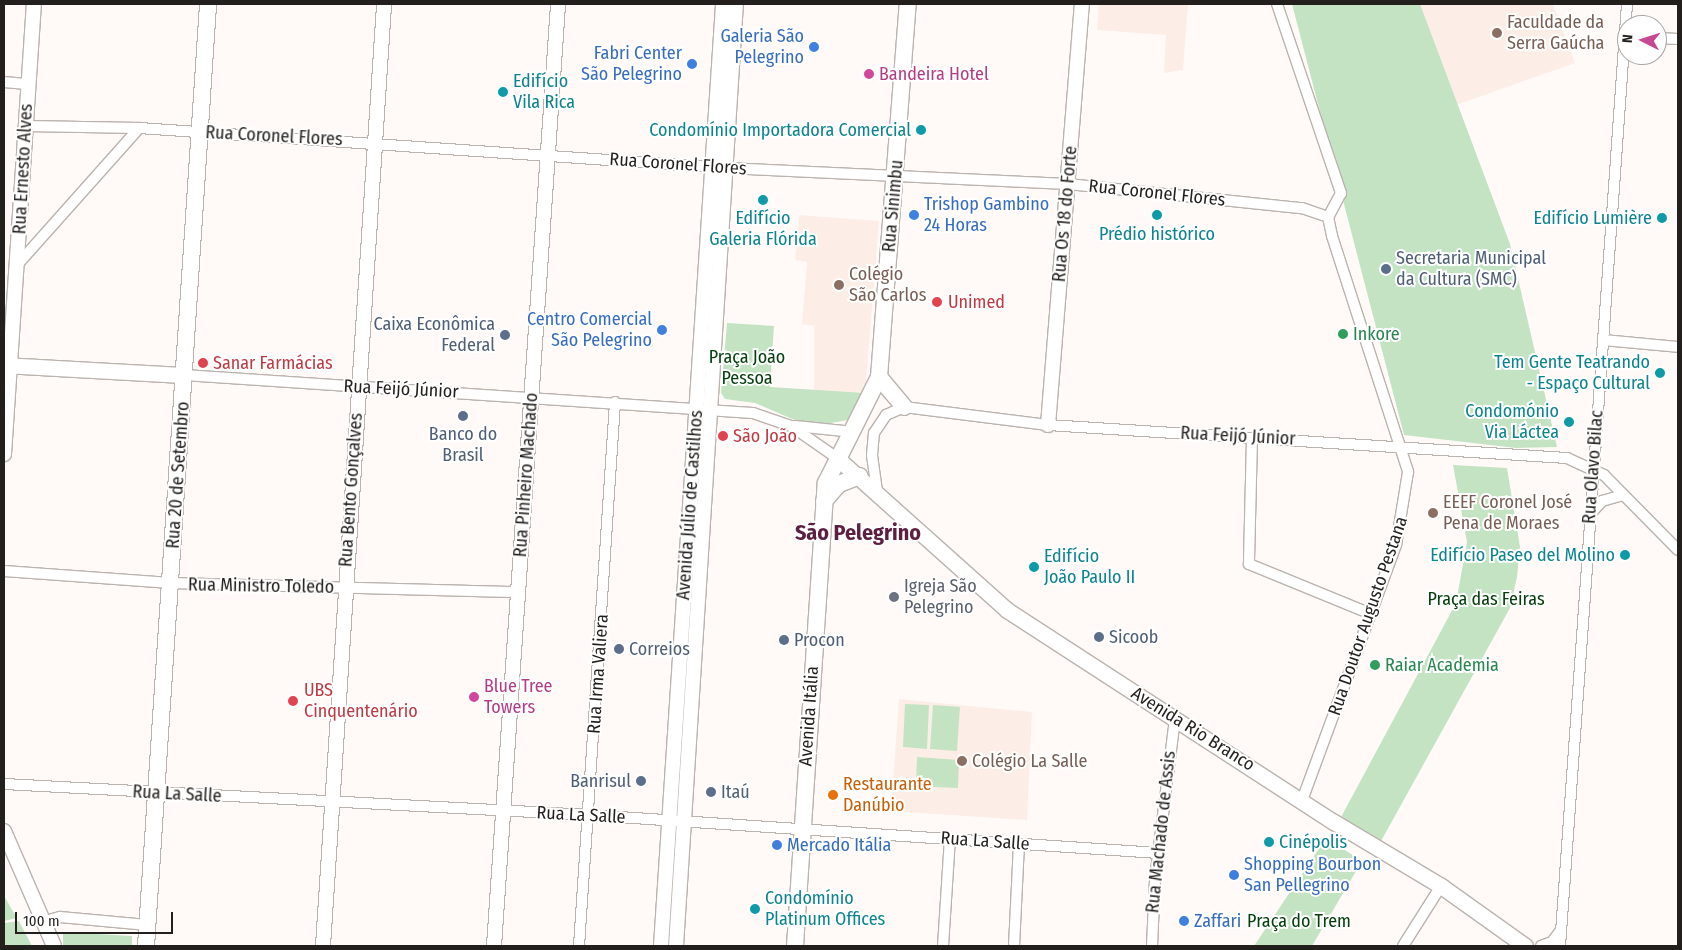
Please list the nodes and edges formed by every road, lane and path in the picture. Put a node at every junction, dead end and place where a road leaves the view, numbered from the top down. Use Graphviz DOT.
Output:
graph roads {
  1 [pos="34,4"];
  2 [pos="208,4"];
  3 [pos="384,4"];
  4 [pos="558,4"];
  5 [pos="723,4"];
  6 [pos="736,4"];
  7 [pos="908,4"];
  8 [pos="1082,4"];
  9 [pos="1277,4"];
  10 [pos="726,65"];
  11 [pos="1624,65"];
  12 [pos="4,82"];
  13 [pos="29,84"];
  14 [pos="26,126"];
  15 [pos="139,128"];
  16 [pos="200,132"];
  17 [pos="374,142"];
  18 [pos="548,154"];
  19 [pos="719,168"];
  20 [pos="895,177"];
  21 [pos="1068,184"];
  22 [pos="1328,217"];
  23 [pos="18,264"];
  24 [pos="1603,340"];
  25 [pos="1678,347"];
  26 [pos="6,365"];
  27 [pos="184,375"];
  28 [pos="879,377"];
  29 [pos="358,386"];
  30 [pos="531,396"];
  31 [pos="615,402"];
  32 [pos="904,407"];
  33 [pos="704,408"];
  34 [pos="1048,424"];
  35 [pos="791,426"];
  36 [pos="854,432"];
  37 [pos="1252,438"];
  38 [pos="1397,445"];
  39 [pos="4,454"];
  40 [pos="837,458"];
  41 [pos="1593,466"];
  42 [pos="860,476"];
  43 [pos="877,491"];
  44 [pos="1623,495"];
  45 [pos="824,501"];
  46 [pos="1589,515"];
  47 [pos="689,516"];
  48 [pos="704,517"];
  49 [pos="1678,550"];
  50 [pos="686,565"];
  51 [pos="700,567"];
  52 [pos="4,572"];
  53 [pos="170,583"];
  54 [pos="344,587"];
  55 [pos="518,592"];
  56 [pos="683,613"];
  57 [pos="697,614"];
  58 [pos="1371,614"];
  59 [pos="680,665"];
  60 [pos="694,666"];
  61 [pos="1175,719"];
  62 [pos="673,765"];
  63 [pos="688,766"];
  64 [pos="4,784"];
  65 [pos="156,794"];
  66 [pos="1302,800"];
  67 [pos="330,803"];
  68 [pos="503,812"];
  69 [pos="589,815"];
  70 [pos="669,820"];
  71 [pos="684,821"];
  72 [pos="801,829"];
  73 [pos="4,831"];
  74 [pos="950,839"];
  75 [pos="1019,844"];
  76 [pos="1158,853"];
  77 [pos="666,872"];
  78 [pos="680,873"];
  79 [pos="1441,886"];
  80 [pos="45,921"];
  81 [pos="662,925"];
  82 [pos="148,926"];
  83 [pos="677,927"];
  84 [pos="1561,930"];
  85 [pos="54,946"];
  86 [pos="146,946"];
  87 [pos="323,946"];
  88 [pos="494,946"];
  89 [pos="579,946"];
  90 [pos="661,946"];
  91 [pos="676,946"];
  92 [pos="795,946"];
  93 [pos="942,946"];
  94 [pos="1014,946"];
  95 [pos="1152,946"];
  96 [pos="1402,946"];
  97 [pos="1525,946"];
  98 [pos="1541,946"];
  99 [pos="1560,946"];
  1 -- 13 [label="street, Rua Ernesto Alves"];
  2 -- 16 [label="main road, Rua 20 de Setembro"];
  3 -- 17 [label="street, Rua Bento Gonçalves"];
  4 -- 18 [label="street, Rua Pinheiro Machado"];
  5 -- 10 [label="street, Avenida Júlio de Castilhos"];
  6 -- 10 [label="street, Avenida Júlio de Castilhos"];
  7 -- 20 [label="main road, Rua Sinimbu"];
  8 -- 21 [label="street, Rua Os 18 do Forte"];
  9 -- 22 [label="street"];
  10 -- 19 [label="street, Avenida Júlio de Castilhos"];
  11 -- 24 [label="street, Rua Olavo Bilac"];
  12 -- 13 [label="street"];
  13 -- 14 [label="street, Rua Ernesto Alves"];
  14 -- 15 [label="street, Rua Coronel Flores"];
  14 -- 23 [label="street, Rua Ernesto Alves"];
  15 -- 16 [label="street, Rua Coronel Flores"];
  15 -- 23 [label="street"];
  16 -- 17 [label="street, Rua Coronel Flores"];
  16 -- 27 [label="main road, Rua 20 de Setembro"];
  17 -- 18 [label="street, Rua Coronel Flores"];
  17 -- 29 [label="street, Rua Bento Gonçalves"];
  18 -- 19 [label="street, Rua Coronel Flores"];
  18 -- 30 [label="street, Rua Pinheiro Machado"];
  19 -- 20 [label="street, Rua Coronel Flores"];
  19 -- 33 [label="street, Avenida Júlio de Castilhos"];
  20 -- 21 [label="street, Rua Coronel Flores"];
  20 -- 28 [label="main road, Rua Sinimbu"];
  21 -- 22 [label="street, Rua Coronel Flores"];
  21 -- 34 [label="street, Rua Os 18 do Forte"];
  22 -- 38 [label="street, Rua Doutor Augusto Pestana"];
  23 -- 26 [label="street, Rua Ernesto Alves"];
  24 -- 25 [label="street"];
  24 -- 41 [label="street, Rua Olavo Bilac"];
  26 -- 27 [label="main road, Rua Feijó Júnior"];
  26 -- 39 [label="street, Rua Ernesto Alves"];
  27 -- 29 [label="street, Rua Feijó Júnior"];
  27 -- 53 [label="main road, Rua 20 de Setembro"];
  28 -- 32 [label="main road"];
  28 -- 36 [label="main road, Rua Sinimbu"];
  29 -- 30 [label="street, Rua Feijó Júnior"];
  29 -- 54 [label="street, Rua Bento Gonçalves"];
  30 -- 31 [label="street, Rua Feijó Júnior"];
  30 -- 55 [label="street, Rua Pinheiro Machado"];
  31 -- 33 [label="street, Rua Feijó Júnior"];
  31 -- 69 [label="street, Rua Irma Valiera"];
  32 -- 34 [label="street, Rua Feijó Júnior"];
  32 -- 43 [label="street"];
  33 -- 35 [label="street, Rua Feijó Júnior"];
  33 -- 47 [label="street, Avenida Júlio de Castilhos"];
  33 -- 48 [label="street, Avenida Júlio de Castilhos"];
  34 -- 37 [label="street, Rua Feijó Júnior"];
  35 -- 36 [label="street, Rua Feijó Júnior"];
  35 -- 40 [label="street, Rua Feijó Júnior"];
  36 -- 40 [label="main road, Rua Sinimbu"];
  37 -- 38 [label="street, Rua Feijó Júnior"];
  37 -- 58 [label="street"];
  38 -- 41 [label="street, Rua Feijó Júnior"];
  38 -- 58 [label="street, Rua Doutor Augusto Pestana"];
  40 -- 42 [label="main road, Avenida Rio Branco"];
  40 -- 45 [label="main road, Avenida Itália"];
  41 -- 44 [label="street, Rua Feijó Júnior"];
  41 -- 46 [label="street, Rua Olavo Bilac"];
  42 -- 43 [label="main road, Avenida Rio Branco"];
  42 -- 45 [label="main road"];
  43 -- 61 [label="main road, Avenida Rio Branco"];
  44 -- 46 [label="street"];
  44 -- 49 [label="street, Rua Feijó Júnior"];
  45 -- 72 [label="main road, Avenida Itália"];
  46 -- 84 [label="street, Rua Olavo Bilac"];
  47 -- 48 [label="street"];
  47 -- 50 [label="street, Avenida Júlio de Castilhos"];
  48 -- 51 [label="street, Avenida Júlio de Castilhos"];
  50 -- 51 [label="street"];
  50 -- 56 [label="street, Avenida Júlio de Castilhos"];
  51 -- 57 [label="street, Avenida Júlio de Castilhos"];
  52 -- 53 [label="street, Rua Ministro Toledo"];
  53 -- 54 [label="street, Rua Ministro Toledo"];
  53 -- 65 [label="main road, Rua 20 de Setembro"];
  54 -- 55 [label="street, Rua Ministro Toledo"];
  54 -- 67 [label="street, Rua Bento Gonçalves"];
  55 -- 68 [label="street, Rua Pinheiro Machado"];
  56 -- 57 [label="street"];
  56 -- 59 [label="street, Avenida Júlio de Castilhos"];
  57 -- 60 [label="street, Avenida Júlio de Castilhos"];
  58 -- 66 [label="street, Rua Doutor Augusto Pestana"];
  59 -- 60 [label="street"];
  59 -- 62 [label="street, Avenida Júlio de Castilhos"];
  60 -- 63 [label="street, Avenida Júlio de Castilhos"];
  61 -- 66 [label="main road, Avenida Rio Branco"];
  61 -- 76 [label="street, Rua Machado de Assis"];
  62 -- 63 [label="street"];
  62 -- 70 [label="street, Avenida Júlio de Castilhos"];
  63 -- 71 [label="street, Avenida Júlio de Castilhos"];
  64 -- 65 [label="street, Rua La Salle"];
  65 -- 67 [label="street, Rua La Salle"];
  65 -- 82 [label="main road, Rua 20 de Setembro"];
  66 -- 79 [label="main road, Avenida Rio Branco"];
  67 -- 68 [label="street, Rua La Salle"];
  67 -- 87 [label="street, Rua Bento Gonçalves"];
  68 -- 69 [label="street, Rua La Salle"];
  68 -- 88 [label="street, Rua Pinheiro Machado"];
  69 -- 70 [label="street, Rua La Salle"];
  69 -- 89 [label="street, Rua Irma Valiera"];
  70 -- 71 [label="street, Rua La Salle"];
  70 -- 77 [label="street, Avenida Júlio de Castilhos"];
  71 -- 72 [label="street, Rua La Salle"];
  71 -- 78 [label="street, Avenida Júlio de Castilhos"];
  72 -- 74 [label="street, Rua La Salle"];
  72 -- 92 [label="main road, Avenida Itália"];
  73 -- 80 [label="street"];
  74 -- 75 [label="street, Rua La Salle"];
  74 -- 93 [label="street"];
  75 -- 76 [label="street, Rua La Salle"];
  75 -- 94 [label="street"];
  76 -- 95 [label="street, Rua Machado de Assis"];
  77 -- 78 [label="street"];
  77 -- 81 [label="street, Avenida Júlio de Castilhos"];
  78 -- 83 [label="street, Avenida Júlio de Castilhos"];
  79 -- 96 [label="street"];
  79 -- 97 [label="main road, Avenida Rio Branco"];
  80 -- 82 [label="street"];
  80 -- 85 [label="street"];
  81 -- 83 [label="street"];
  81 -- 90 [label="street, Avenida Júlio de Castilhos"];
  82 -- 86 [label="main road, Rua 20 de Setembro"];
  83 -- 91 [label="street, Avenida Júlio de Castilhos"];
  84 -- 98 [label="street"];
  84 -- 99 [label="street, Rua Olavo Bilac"];
}
